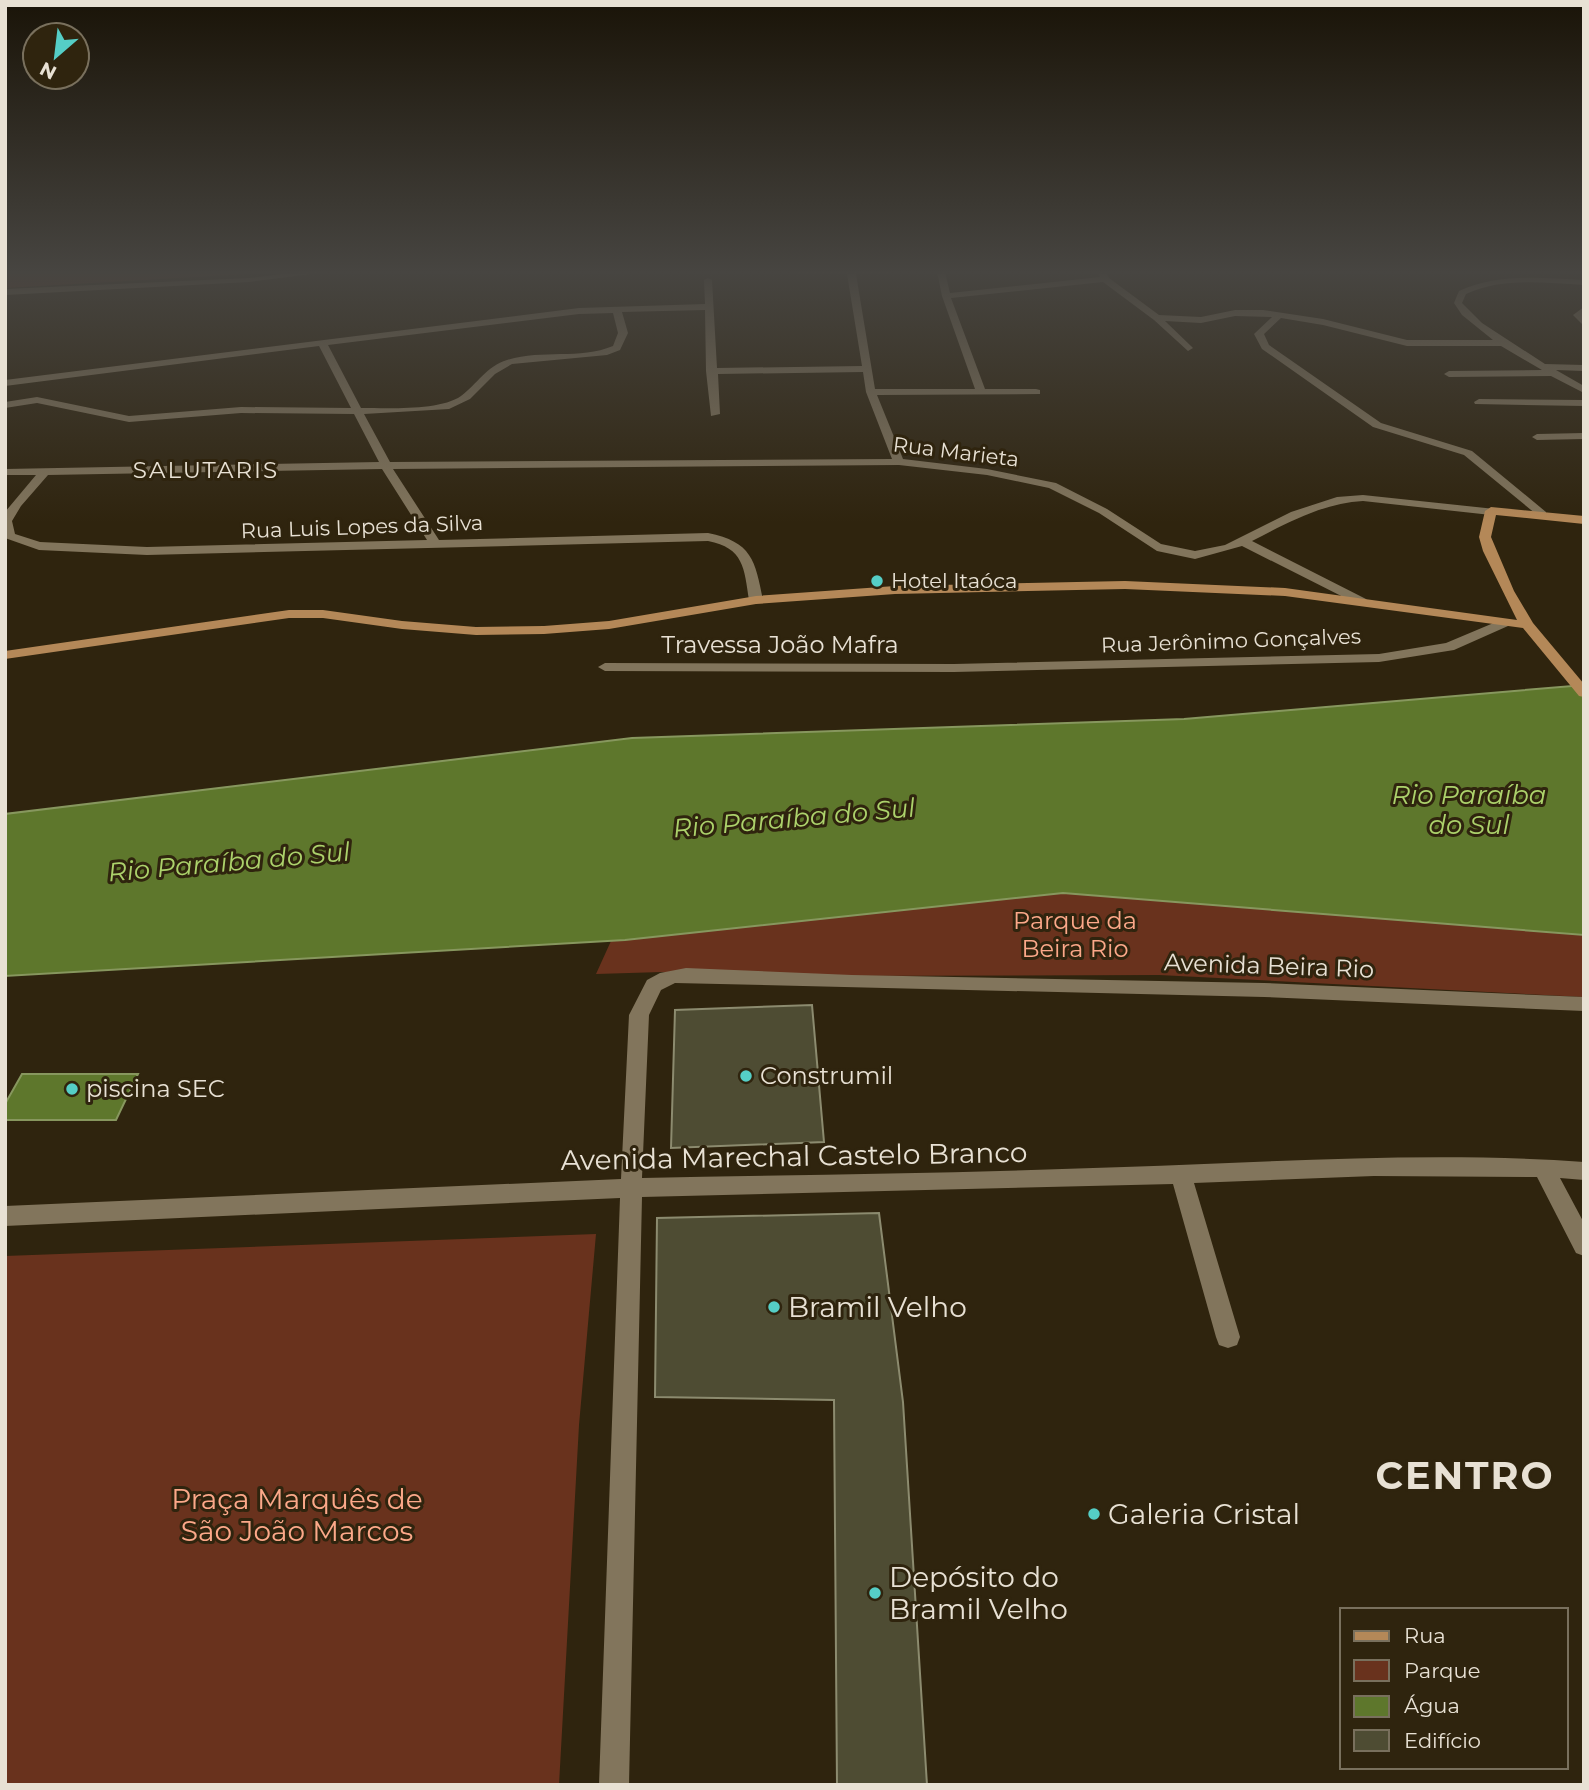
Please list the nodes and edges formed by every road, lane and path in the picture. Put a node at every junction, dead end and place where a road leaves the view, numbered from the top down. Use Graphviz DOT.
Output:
graph roads {
  1 [pos="235,356"];
  2 [pos="329,356"];
  3 [pos="592,356"];
  4 [pos="710,356"];
  5 [pos="865,356"];
  6 [pos="967,356"];
  7 [pos="1276,356"];
  8 [pos="1525,356"];
  9 [pos="1584,368"];
  10 [pos="867,369"];
  11 [pos="1546,370"];
  12 [pos="711,371"];
  13 [pos="1449,374"];
  14 [pos="5,383"];
  15 [pos="1584,390"];
  16 [pos="871,392"];
  17 [pos="1036,392"];
  18 [pos="981,393"];
  19 [pos="1479,402"];
  20 [pos="1584,403"];
  21 [pos="5,405"];
  22 [pos="357,410"];
  23 [pos="715,414"];
  24 [pos="1584,436"];
  25 [pos="1537,437"];
  26 [pos="900,462"];
  27 [pos="386,466"];
  28 [pos="45,471"];
  29 [pos="5,472"];
  30 [pos="1491,511"];
  31 [pos="1542,514"];
  32 [pos="1584,520"];
  33 [pos="1242,541"];
  34 [pos="434,542"];
  35 [pos="756,600"];
  36 [pos="1361,603"];
  37 [pos="1503,623"];
  38 [pos="1527,625"];
  39 [pos="5,655"];
  40 [pos="605,667"];
  41 [pos="954,668"];
  42 [pos="1584,694"];
  43 [pos="1584,1004"];
  44 [pos="1543,1168"];
  45 [pos="1584,1171"];
  46 [pos="1181,1174"];
  47 [pos="631,1188"];
  48 [pos="5,1216"];
  49 [pos="1584,1246"];
  50 [pos="1228,1337"];
  51 [pos="614,1785"];
  1 -- 14 [label="street"];
  2 -- 22 [label="street"];
  3 -- 22 [label="street"];
  4 -- 12 [label="street"];
  5 -- 10 [label="street"];
  6 -- 18 [label="street"];
  7 -- 31 [label="street"];
  8 -- 11 [label="street"];
  9 -- 11 [label="street"];
  10 -- 12 [label="street"];
  10 -- 16 [label="street"];
  11 -- 13 [label="street"];
  11 -- 15 [label="street"];
  12 -- 23 [label="street"];
  16 -- 18 [label="street"];
  16 -- 26 [label="street"];
  17 -- 18 [label="street"];
  19 -- 20 [label="street"];
  21 -- 22 [label="street"];
  22 -- 27 [label="street"];
  24 -- 25 [label="street"];
  26 -- 27 [label="street, Rua Marieta"];
  26 -- 33 [label="street, Rua Marieta"];
  27 -- 28 [label="street, Rua Marieta"];
  27 -- 34 [label="street"];
  28 -- 29 [label="street, Rua Marieta"];
  28 -- 34 [label="street, Rua Luis Lopes da Silva"];
  30 -- 31 [label="main road"];
  30 -- 33 [label="street, Rua Marieta"];
  30 -- 38 [label="main road"];
  31 -- 32 [label="main road"];
  33 -- 36 [label="street"];
  34 -- 35 [label="street, Rua Luis Lopes da Silva"];
  35 -- 36 [label="main road"];
  35 -- 39 [label="main road"];
  36 -- 37 [label="main road"];
  37 -- 38 [label="main road"];
  37 -- 41 [label="street, Rua Jerônimo Gonçalves"];
  38 -- 42 [label="main road"];
  40 -- 41 [label="street, Travessa João Mafra"];
  43 -- 47 [label="street, Avenida Beira Rio"];
  44 -- 45 [label="street, Avenida Marechal Castelo Branco"];
  44 -- 46 [label="street, Avenida Marechal Castelo Branco"];
  44 -- 49 [label="street"];
  46 -- 47 [label="street, Avenida Marechal Castelo Branco"];
  46 -- 50 [label="street"];
  47 -- 48 [label="street, Avenida Marechal Castelo Branco"];
  47 -- 51 [label="street"];
}
